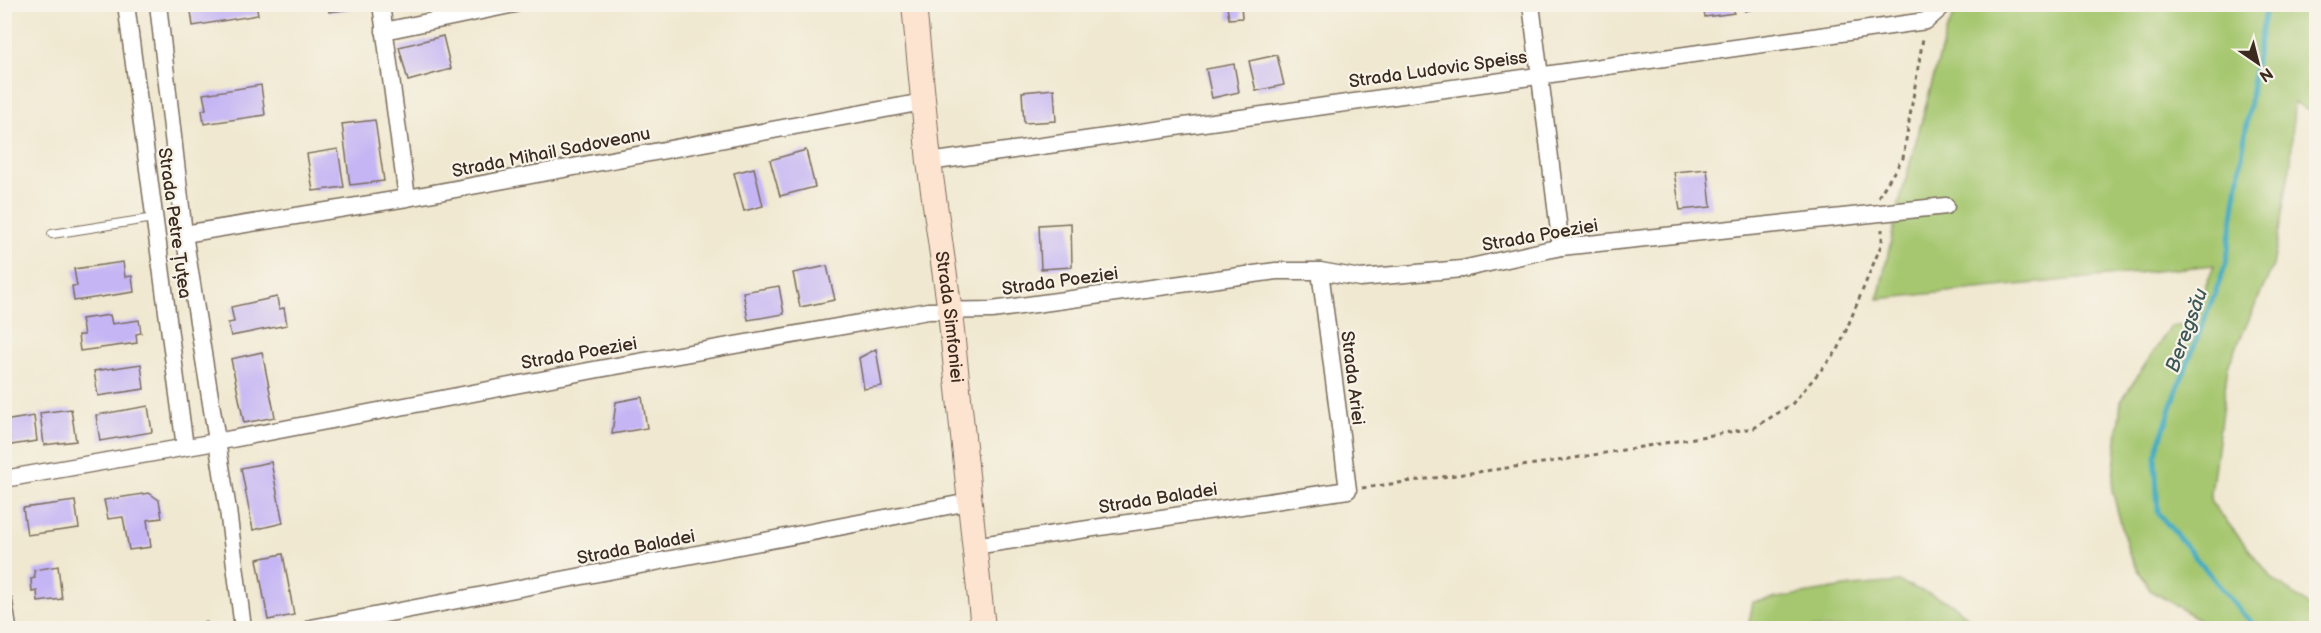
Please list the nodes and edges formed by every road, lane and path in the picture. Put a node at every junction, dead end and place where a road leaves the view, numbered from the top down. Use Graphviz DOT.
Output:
graph roads {
  1 [pos="126,4"];
  2 [pos="158,4"];
  3 [pos="381,4"];
  4 [pos="515,4"];
  5 [pos="914,4"];
  6 [pos="1531,4"];
  7 [pos="1946,4"];
  8 [pos="1926,21"];
  9 [pos="384,31"];
  10 [pos="1538,75"];
  11 [pos="923,102"];
  12 [pos="929,162"];
  13 [pos="407,198"];
  14 [pos="1946,206"];
  15 [pos="1875,213"];
  16 [pos="182,214"];
  17 [pos="154,218"];
  18 [pos="52,234"];
  19 [pos="184,234"];
  20 [pos="1561,247"];
  21 [pos="1320,270"];
  22 [pos="950,312"];
  23 [pos="216,442"];
  24 [pos="185,447"];
  25 [pos="4,479"];
  26 [pos="1348,490"];
  27 [pos="969,502"];
  28 [pos="974,546"];
  29 [pos="4,602"];
  30 [pos="8,628"];
  31 [pos="243,628"];
  32 [pos="311,628"];
  33 [pos="983,628"];
  1 -- 17 [label="street, Strada Petre Țuțea"];
  2 -- 16 [label="street"];
  3 -- 9 [label="street"];
  4 -- 9 [label="street"];
  5 -- 11 [label="street, Strada Simfoniei"];
  6 -- 10 [label="street"];
  7 -- 8 [label="street"];
  8 -- 10 [label="street, Strada Ludovic Speiss"];
  8 -- 15 [label="path"];
  9 -- 13 [label="street"];
  10 -- 12 [label="street, Strada Ludovic Speiss"];
  10 -- 20 [label="street"];
  11 -- 12 [label="street, Strada Simfoniei"];
  11 -- 13 [label="street, Strada Mihail Sadoveanu"];
  12 -- 22 [label="street, Strada Simfoniei"];
  13 -- 19 [label="street, Strada Mihail Sadoveanu"];
  14 -- 15 [label="street, Strada Poeziei"];
  15 -- 20 [label="street, Strada Poeziei"];
  15 -- 26 [label="path"];
  16 -- 17 [label="street"];
  16 -- 19 [label="street"];
  17 -- 18 [label="lane"];
  17 -- 24 [label="street, Strada Petre Țuțea"];
  19 -- 23 [label="street"];
  20 -- 21 [label="street, Strada Poeziei"];
  21 -- 22 [label="street, Strada Poeziei"];
  21 -- 26 [label="street, Strada Ariei"];
  22 -- 23 [label="street, Strada Poeziei"];
  22 -- 27 [label="street, Strada Simfoniei"];
  23 -- 24 [label="street, Strada Poeziei"];
  23 -- 31 [label="street"];
  24 -- 25 [label="street, Strada Poeziei"];
  26 -- 28 [label="street, Strada Baladei"];
  27 -- 28 [label="street, Strada Simfoniei"];
  27 -- 32 [label="street, Strada Baladei"];
  28 -- 33 [label="street, Strada Simfoniei"];
  29 -- 30 [label="street"];
}
